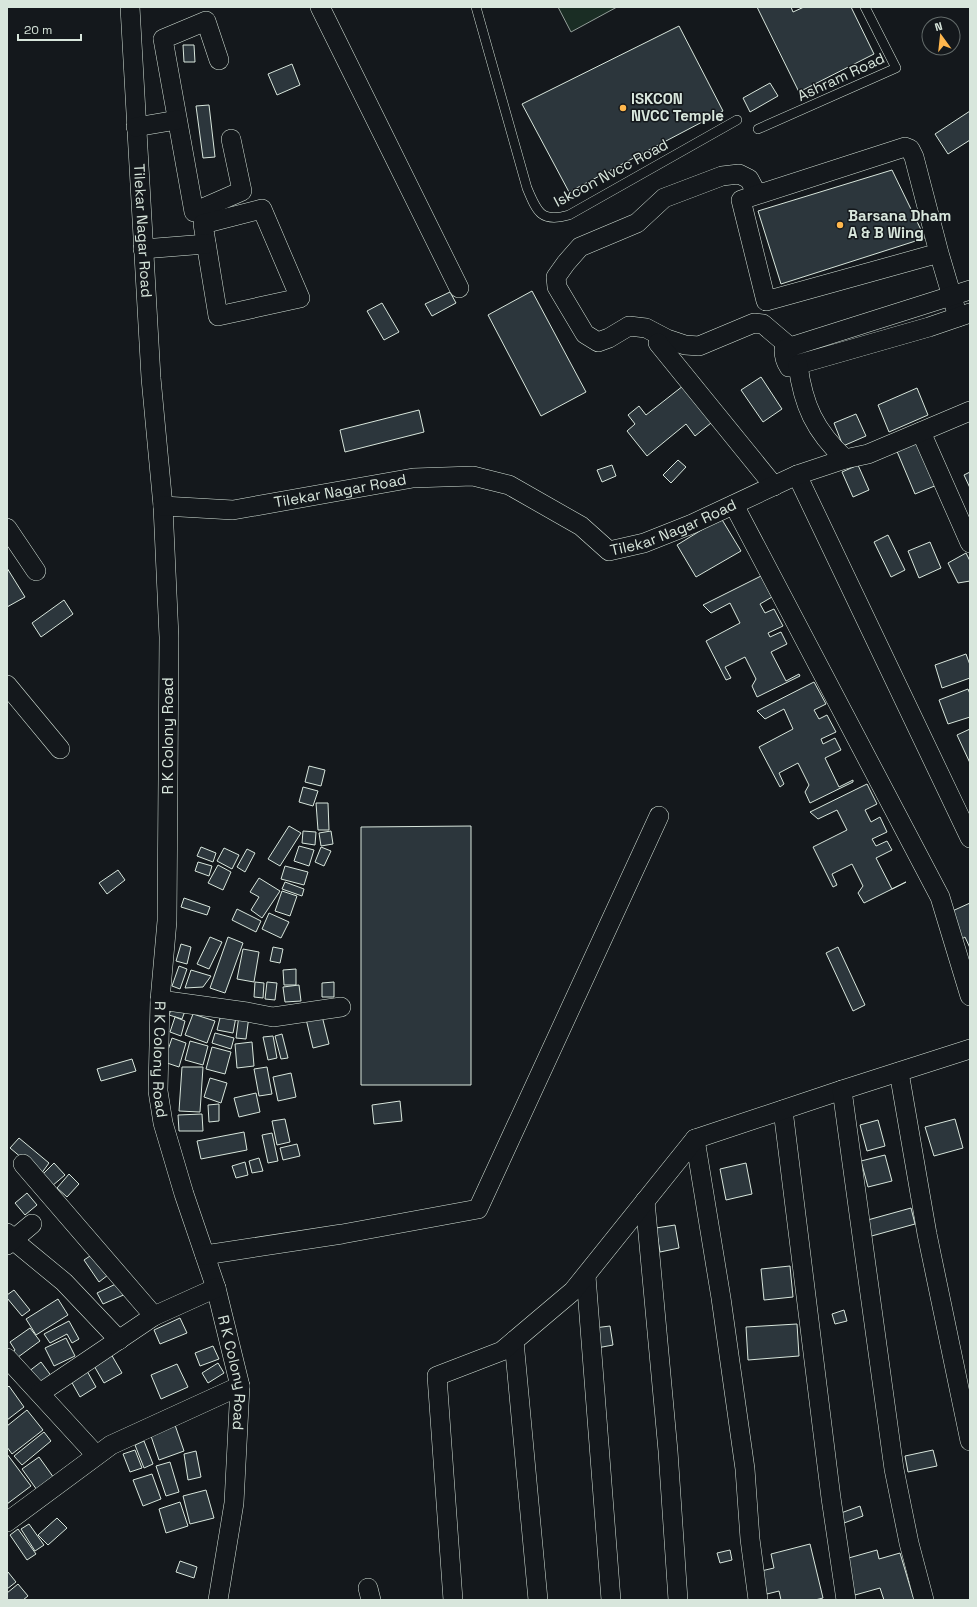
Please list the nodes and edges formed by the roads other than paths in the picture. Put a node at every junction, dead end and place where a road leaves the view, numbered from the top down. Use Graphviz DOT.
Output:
graph roads {
  1 [pos="130,7"];
  2 [pos="320,7"];
  3 [pos="476,7"];
  4 [pos="865,7"];
  5 [pos="219,60"];
  6 [pos="177,120"];
  7 [pos="737,120"];
  8 [pos="136,127"];
  9 [pos="758,129"];
  10 [pos="231,139"];
  11 [pos="757,194"];
  12 [pos="206,244"];
  13 [pos="143,249"];
  14 [pos="939,253"];
  15 [pos="459,288"];
  16 [pos="961,293"];
  17 [pos="964,315"];
  18 [pos="658,343"];
  19 [pos="790,347"];
  20 [pos="798,365"];
  21 [pos="970,411"];
  22 [pos="921,432"];
  23 [pos="844,459"];
  24 [pos="797,475"];
  25 [pos="774,486"];
  26 [pos="734,505"];
  27 [pos="163,506"];
  28 [pos="7,528"];
  29 [pos="970,543"];
  30 [pos="36,571"];
  31 [pos="7,685"];
  32 [pos="60,749"];
  33 [pos="659,816"];
  34 [pos="970,838"];
  35 [pos="970,996"];
  36 [pos="160,1000"];
  37 [pos="341,1008"];
  38 [pos="970,1049"];
  39 [pos="899,1072"];
  40 [pos="842,1090"];
  41 [pos="783,1110"];
  42 [pos="695,1139"];
  43 [pos="23,1164"];
  44 [pos="645,1201"];
  45 [pos="32,1224"];
  46 [pos="9,1239"];
  47 [pos="205,1255"];
  48 [pos="586,1276"];
  49 [pos="216,1288"];
  50 [pos="154,1316"];
  51 [pos="119,1340"];
  52 [pos="514,1340"];
  53 [pos="11,1370"];
  54 [pos="240,1386"];
  55 [pos="40,1393"];
  56 [pos="970,1441"];
  57 [pos="96,1455"];
  58 [pos="7,1522"];
  59 [pos="218,1600"];
  60 [pos="453,1600"];
  61 [pos="538,1600"];
  62 [pos="611,1600"];
  63 [pos="678,1600"];
  64 [pos="758,1600"];
  65 [pos="846,1600"];
  66 [pos="924,1600"];
  1 -- 8 [label="street, Tilekar Nagar Road"];
  2 -- 15 [label="street"];
  3 -- 7 [label="lane, Iskcon Nvcc Road"];
  4 -- 9 [label="lane, Ashram Road"];
  5 -- 6 [label="street"];
  6 -- 8 [label="street"];
  6 -- 10 [label="street"];
  8 -- 13 [label="street, Tilekar Nagar Road"];
  11 -- 14 [label="street"];
  11 -- 14 [label="street"];
  11 -- 19 [label="street"];
  12 -- 12 [label="street"];
  12 -- 13 [label="street"];
  13 -- 27 [label="street, Tilekar Nagar Road"];
  14 -- 16 [label="street"];
  16 -- 17 [label="street"];
  16 -- 19 [label="street"];
  17 -- 20 [label="street"];
  18 -- 25 [label="street"];
  19 -- 20 [label="street"];
  20 -- 23 [label="street"];
  21 -- 22 [label="street, Tilekar Nagar Road"];
  22 -- 23 [label="street, Tilekar Nagar Road"];
  22 -- 29 [label="street"];
  23 -- 24 [label="street, Tilekar Nagar Road"];
  24 -- 25 [label="street, Tilekar Nagar Road"];
  24 -- 34 [label="street"];
  25 -- 26 [label="street, Tilekar Nagar Road"];
  26 -- 27 [label="street, Tilekar Nagar Road"];
  26 -- 35 [label="street"];
  27 -- 36 [label="street, R K Colony Road"];
  28 -- 30 [label="street"];
  31 -- 32 [label="street"];
  33 -- 47 [label="street"];
  36 -- 37 [label="street"];
  36 -- 47 [label="street, R K Colony Road"];
  38 -- 39 [label="street"];
  39 -- 40 [label="street"];
  39 -- 56 [label="street"];
  40 -- 41 [label="street"];
  40 -- 66 [label="street"];
  41 -- 42 [label="street"];
  41 -- 65 [label="street"];
  42 -- 44 [label="street"];
  42 -- 64 [label="street"];
  43 -- 50 [label="street"];
  44 -- 48 [label="street"];
  44 -- 63 [label="street"];
  45 -- 46 [label="street"];
  46 -- 51 [label="street"];
  47 -- 49 [label="street, R K Colony Road"];
  48 -- 52 [label="street"];
  48 -- 62 [label="street"];
  49 -- 50 [label="street"];
  49 -- 54 [label="street, R K Colony Road"];
  50 -- 51 [label="street"];
  51 -- 55 [label="street"];
  52 -- 60 [label="street"];
  52 -- 61 [label="street"];
  53 -- 55 [label="street"];
  54 -- 57 [label="street"];
  54 -- 59 [label="street, R K Colony Road"];
  55 -- 57 [label="street"];
  57 -- 58 [label="street"];
}
